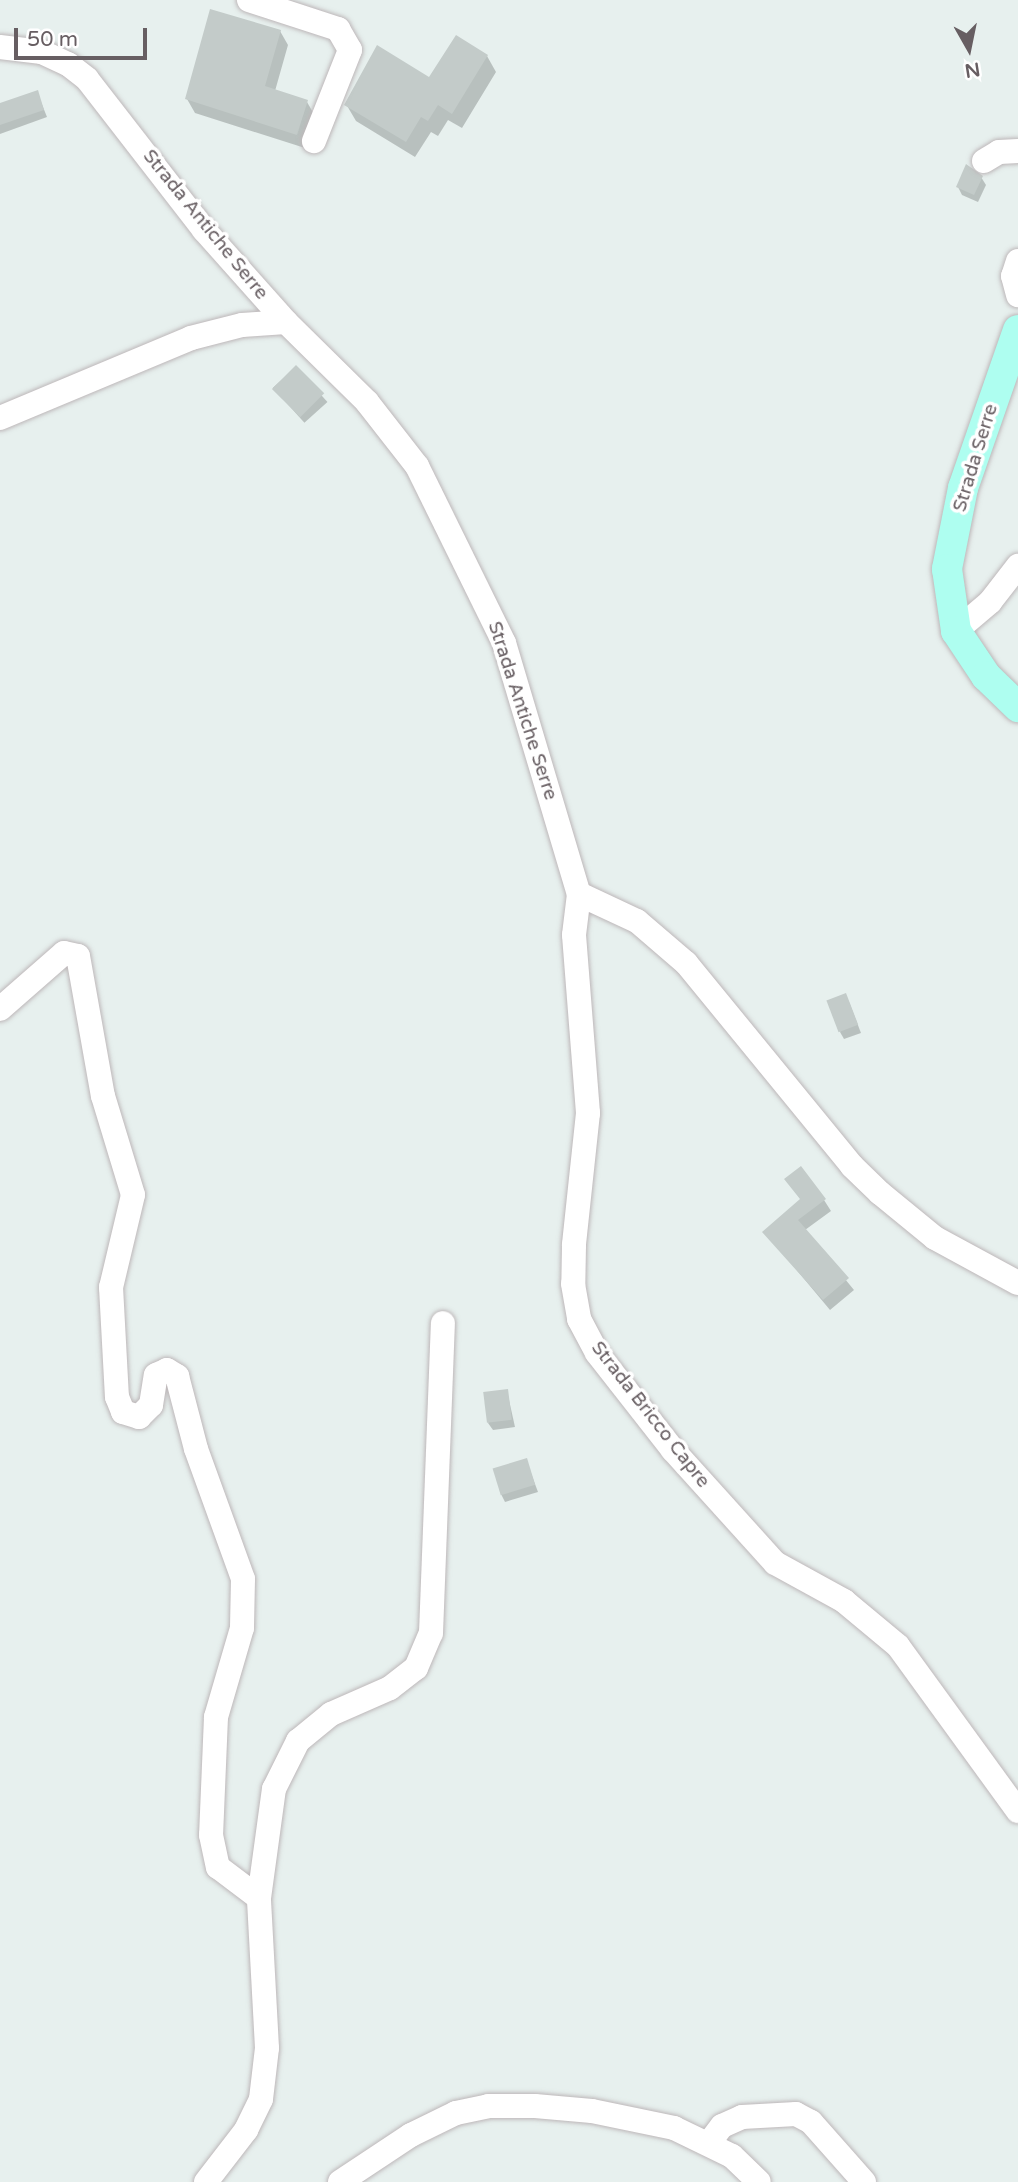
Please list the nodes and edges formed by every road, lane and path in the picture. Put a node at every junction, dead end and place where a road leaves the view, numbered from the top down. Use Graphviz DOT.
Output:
graph roads {
  1 [pos="249,0"];
  2 [pos="0,47"];
  3 [pos="314,141"];
  4 [pos="1018,151"];
  5 [pos="984,161"];
  6 [pos="1018,261"];
  7 [pos="1018,295"];
  8 [pos="286,323"];
  9 [pos="1017,333"];
  10 [pos="0,418"];
  11 [pos="1018,566"];
  12 [pos="956,631"];
  13 [pos="1018,707"];
  14 [pos="579,894"];
  15 [pos="0,1009"];
  16 [pos="1018,1283"];
  17 [pos="443,1323"];
  18 [pos="1018,1811"];
  19 [pos="259,1898"];
  20 [pos="709,2143"];
  21 [pos="206,2182"];
  22 [pos="340,2182"];
  23 [pos="759,2182"];
  24 [pos="864,2182"];
  1 -- 3 [label="street"];
  2 -- 8 [label="street, Strada Antiche Serre"];
  4 -- 5 [label="street"];
  6 -- 7 [label="street"];
  8 -- 10 [label="street"];
  8 -- 14 [label="street, Strada Antiche Serre"];
  9 -- 12 [label="main road, Strada Serre"];
  11 -- 12 [label="street"];
  12 -- 13 [label="main road, Strada Serre"];
  14 -- 16 [label="street"];
  14 -- 18 [label="street, Strada Bricco Capre"];
  15 -- 19 [label="street"];
  17 -- 19 [label="street"];
  19 -- 21 [label="street"];
  20 -- 22 [label="street"];
  20 -- 23 [label="street"];
  20 -- 24 [label="street"];
}
